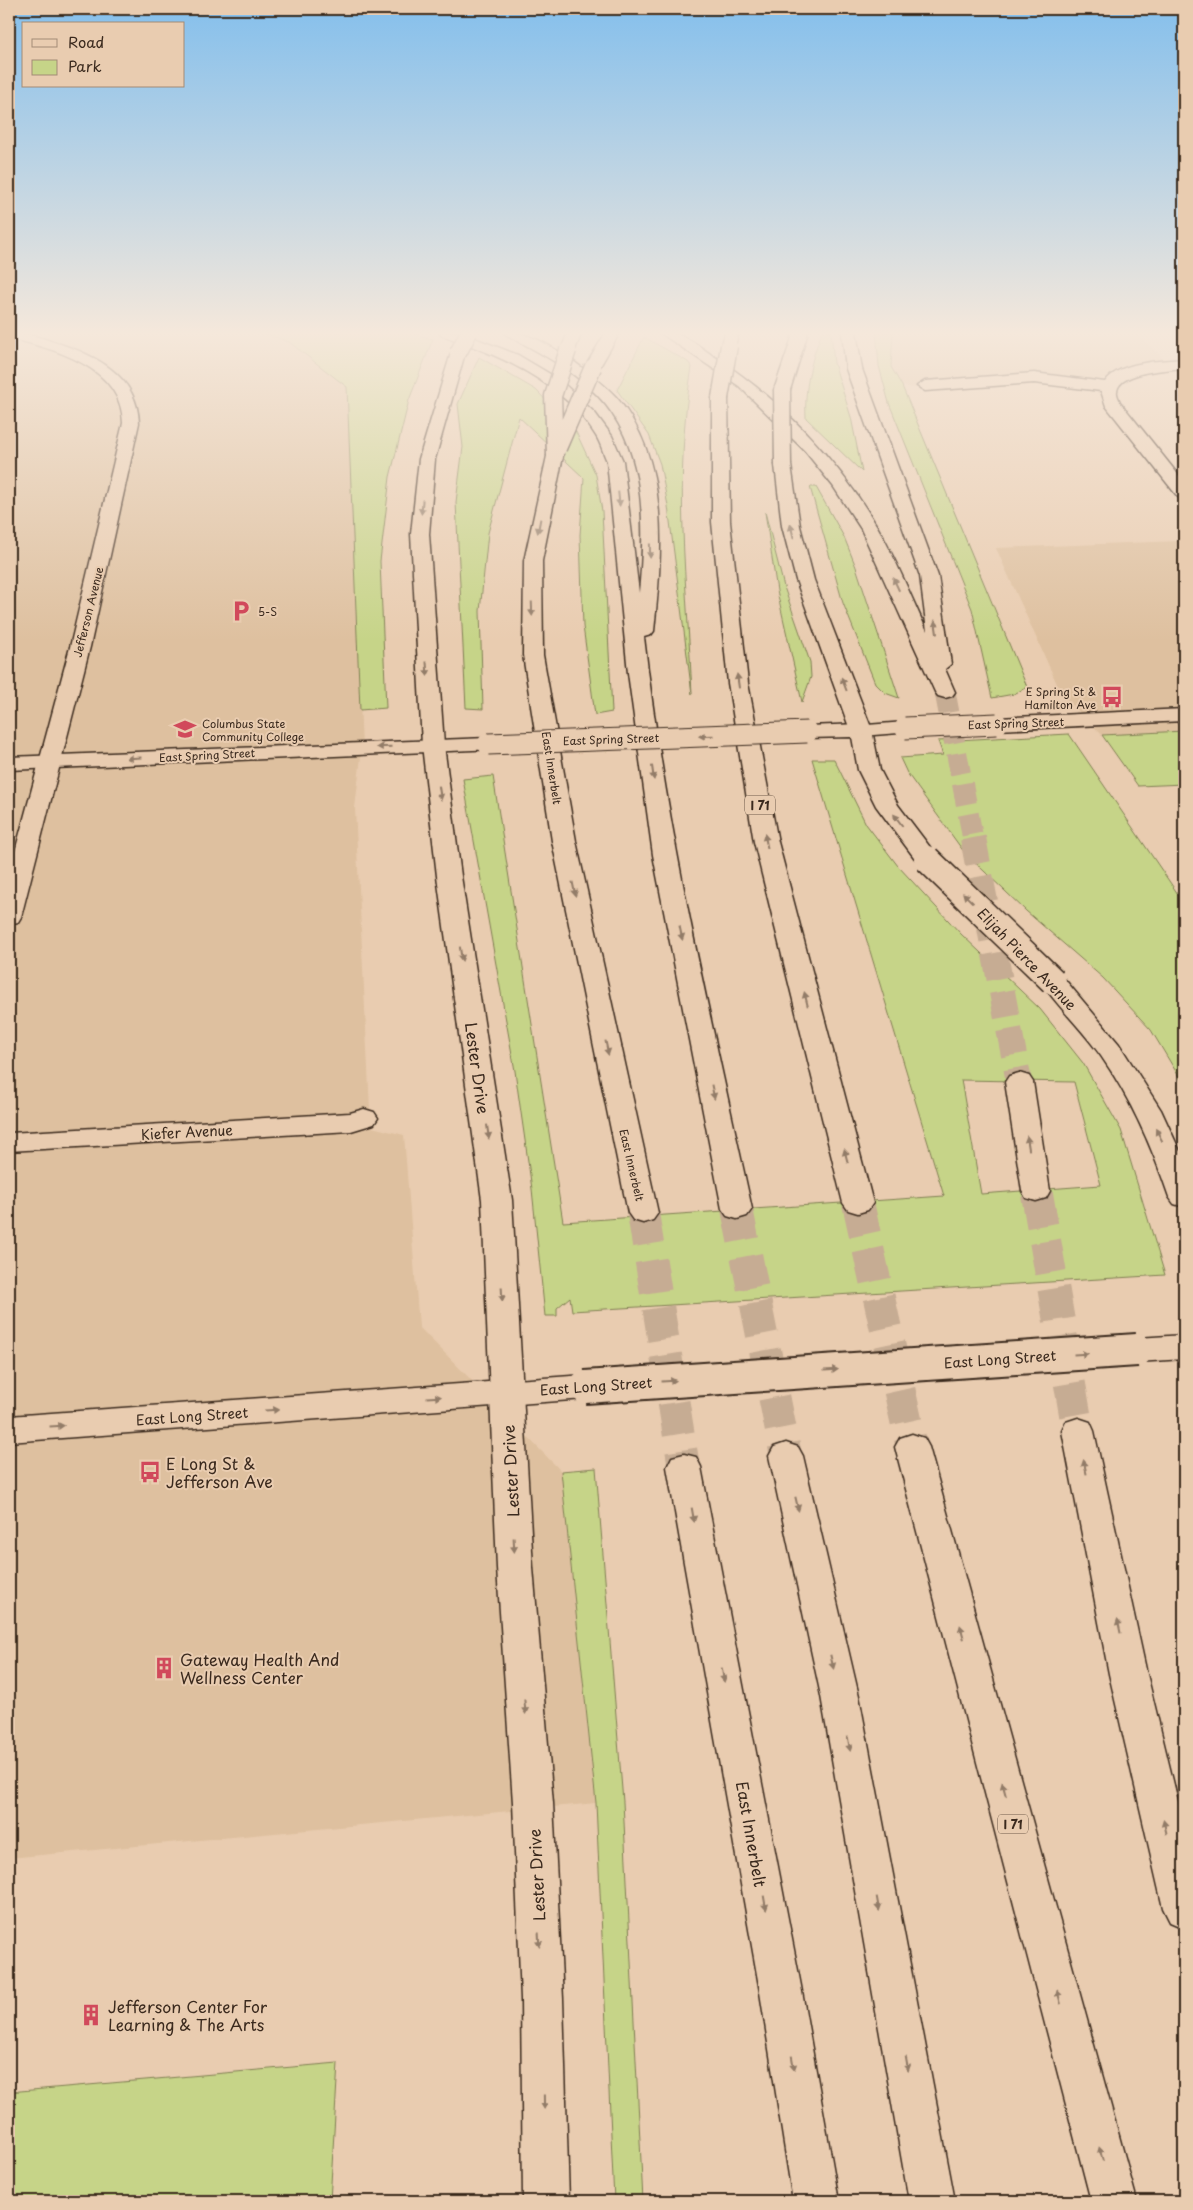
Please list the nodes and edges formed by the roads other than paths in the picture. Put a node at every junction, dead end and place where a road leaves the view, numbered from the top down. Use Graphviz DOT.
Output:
graph roads {
  1 [pos="128,435"];
  2 [pos="434,435"];
  3 [pos="554,435"];
  4 [pos="564,435"];
  5 [pos="603,435"];
  6 [pos="632,435"];
  7 [pos="720,435"];
  8 [pos="783,435"];
  9 [pos="798,435"];
  10 [pos="878,435"];
  11 [pos="1138,435"];
  12 [pos="555,456"];
  13 [pos="1184,493"];
  14 [pos="638,673"];
  15 [pos="1184,715"];
  16 [pos="861,730"];
  17 [pos="433,745"];
  18 [pos="50,762"];
  19 [pos="9,764"];
  20 [pos="9,917"];
  21 [pos="1019,1082"];
  22 [pos="364,1118"];
  23 [pos="9,1142"];
  24 [pos="1036,1191"];
  25 [pos="1184,1196"];
  26 [pos="858,1203"];
  27 [pos="737,1210"];
  28 [pos="643,1213"];
  29 [pos="1184,1348"];
  30 [pos="506,1392"];
  31 [pos="9,1429"];
  32 [pos="1078,1431"];
  33 [pos="912,1447"];
  34 [pos="786,1456"];
  35 [pos="684,1467"];
  36 [pos="1184,1908"];
  37 [pos="546,2201"];
  38 [pos="816,2201"];
  39 [pos="932,2201"];
  40 [pos="1114,2201"];
  1 -- 18 [label="main road, Jefferson Avenue"];
  2 -- 17 [label="main road, Lester Drive, one-way, bridge"];
  3 -- 12 [label="main road, bridge"];
  4 -- 12 [label="main road, East Innerbelt, bridge"];
  5 -- 14 [label="main road, one-way"];
  6 -- 14 [label="main road, one-way"];
  26 -- 7 [label="main road, I 71, one-way, bridge"];
  16 -- 8 [label="main road, Elijah Pierce Avenue, one-way, bridge"];
  9 -- 10 [label="main road"];
  11 -- 13 [label="main road"];
  12 -- 28 [label="main road, East Innerbelt, one-way"];
  14 -- 27 [label="main road, one-way"];
  15 -- 16 [label="main road, East Spring Street, bridge"];
  16 -- 17 [label="main road, East Spring Street, one-way, bridge"];
  25 -- 16 [label="main road, Elijah Pierce Avenue, one-way, bridge"];
  17 -- 18 [label="main road, East Spring Street, one-way"];
  17 -- 30 [label="main road, Lester Drive, one-way"];
  18 -- 19 [label="main road, East Spring Street"];
  18 -- 20 [label="main road, Jefferson Avenue"];
  24 -- 21 [label="main road, one-way"];
  22 -- 23 [label="main road, Kiefer Avenue"];
  30 -- 29 [label="main road, East Long Street, one-way, bridge"];
  31 -- 30 [label="main road, East Long Street, one-way"];
  30 -- 37 [label="main road, Lester Drive, one-way"];
  36 -- 32 [label="main road, one-way"];
  40 -- 33 [label="main road, I 71, one-way"];
  34 -- 39 [label="main road, one-way"];
  35 -- 38 [label="main road, East Innerbelt, one-way"];
}
